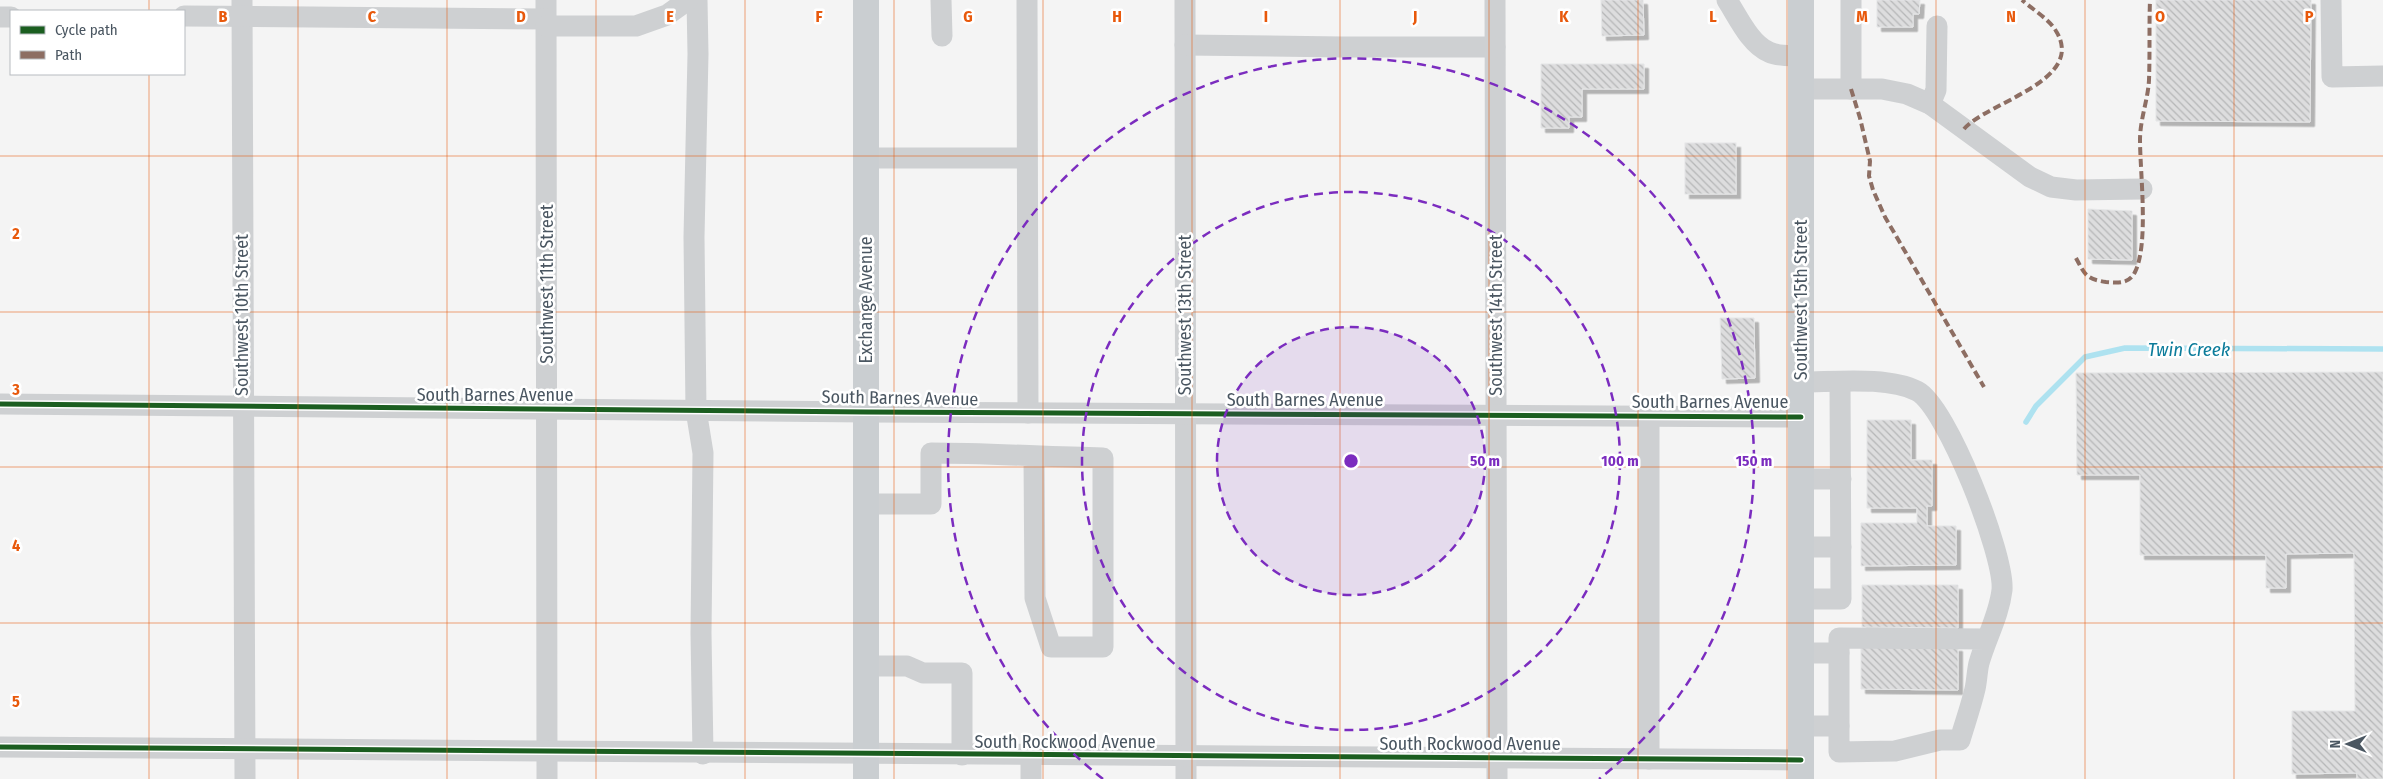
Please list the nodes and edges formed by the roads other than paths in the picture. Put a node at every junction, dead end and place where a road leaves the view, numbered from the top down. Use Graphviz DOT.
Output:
graph roads {
  1 [pos="688,0"];
  2 [pos="697,0"];
  3 [pos="866,0"];
  4 [pos="941,0"];
  5 [pos="1026,0"];
  6 [pos="1185,0"];
  7 [pos="1495,0"];
  8 [pos="1727,0"];
  9 [pos="1801,0"];
  10 [pos="1851,0"];
  11 [pos="2331,0"];
  12 [pos="242,8"];
  13 [pos="546,15"];
  14 [pos="185,16"];
  15 [pos="1937,26"];
  16 [pos="942,36"];
  17 [pos="1185,45"];
  18 [pos="1495,47"];
  19 [pos="1801,56"];
  20 [pos="2383,76"];
  21 [pos="1801,88"];
  22 [pos="1851,88"];
  23 [pos="1930,104"];
  24 [pos="866,158"];
  25 [pos="1027,158"];
  26 [pos="2142,190"];
  27 [pos="1800,382"];
  28 [pos="1840,383"];
  29 [pos="0,404"];
  30 [pos="243,407"];
  31 [pos="547,409"];
  32 [pos="696,410"];
  33 [pos="866,412"];
  34 [pos="1185,412"];
  35 [pos="1028,413"];
  36 [pos="1496,414"];
  37 [pos="1649,416"];
  38 [pos="1800,417"];
  39 [pos="1034,457"];
  40 [pos="1801,479"];
  41 [pos="1841,479"];
  42 [pos="866,504"];
  43 [pos="1801,547"];
  44 [pos="1841,547"];
  45 [pos="1801,599"];
  46 [pos="1987,638"];
  47 [pos="1800,653"];
  48 [pos="1839,653"];
  49 [pos="866,666"];
  50 [pos="1800,726"];
  51 [pos="1839,726"];
  52 [pos="0,747"];
  53 [pos="244,750"];
  54 [pos="547,753"];
  55 [pos="703,754"];
  56 [pos="962,755"];
  57 [pos="1031,755"];
  58 [pos="1186,756"];
  59 [pos="1497,758"];
  60 [pos="1650,759"];
  61 [pos="866,767"];
  62 [pos="1800,770"];
  63 [pos="244,779"];
  64 [pos="547,779"];
  65 [pos="1031,779"];
  66 [pos="1186,779"];
  67 [pos="1497,779"];
  1 -- 13 [label="street"];
  2 -- 32 [label="street"];
  3 -- 24 [label="main road, Exchange Avenue"];
  4 -- 16 [label="street"];
  5 -- 25 [label="street"];
  6 -- 17 [label="street, Southwest 13th Street"];
  7 -- 18 [label="street, Southwest 14th Street"];
  8 -- 19 [label="street"];
  9 -- 19 [label="main road, Southwest 15th Street"];
  10 -- 22 [label="street"];
  11 -- 20 [label="street"];
  12 -- 13 [label="street"];
  12 -- 14 [label="street"];
  12 -- 30 [label="street, Southwest 10th Street"];
  13 -- 31 [label="street, Southwest 11th Street"];
  15 -- 23 [label="street"];
  17 -- 18 [label="street"];
  17 -- 34 [label="street, Southwest 13th Street"];
  18 -- 36 [label="street, Southwest 14th Street"];
  19 -- 21 [label="main road, Southwest 15th Street"];
  21 -- 22 [label="street"];
  21 -- 27 [label="main road, Southwest 15th Street"];
  22 -- 23 [label="street"];
  23 -- 26 [label="street"];
  24 -- 25 [label="street"];
  24 -- 33 [label="main road, Exchange Avenue"];
  25 -- 35 [label="street"];
  27 -- 28 [label="street"];
  27 -- 38 [label="main road, Southwest 15th Street"];
  28 -- 41 [label="street"];
  28 -- 46 [label="street"];
  29 -- 30 [label="street, South Barnes Avenue"];
  30 -- 31 [label="street, South Barnes Avenue"];
  30 -- 53 [label="street, Southwest 10th Street"];
  31 -- 32 [label="street, South Barnes Avenue"];
  31 -- 54 [label="street, Southwest 11th Street"];
  32 -- 33 [label="street, South Barnes Avenue"];
  32 -- 55 [label="street"];
  33 -- 35 [label="street, South Barnes Avenue"];
  33 -- 42 [label="main road, Exchange Avenue"];
  34 -- 35 [label="street, South Barnes Avenue"];
  34 -- 36 [label="street, South Barnes Avenue"];
  34 -- 58 [label="street, Southwest 13th Street"];
  36 -- 37 [label="street, South Barnes Avenue"];
  36 -- 59 [label="street, Southwest 14th Street"];
  37 -- 38 [label="street, South Barnes Avenue"];
  37 -- 60 [label="street"];
  38 -- 40 [label="main road, Southwest 15th Street"];
  39 -- 39 [label="street"];
  39 -- 42 [label="street"];
  40 -- 41 [label="street"];
  40 -- 43 [label="main road, Southwest 15th Street"];
  41 -- 44 [label="street"];
  42 -- 49 [label="main road, Exchange Avenue"];
  43 -- 44 [label="street"];
  43 -- 45 [label="main road, Southwest 15th Street"];
  44 -- 45 [label="street"];
  45 -- 47 [label="main road, Southwest 15th Street"];
  46 -- 48 [label="street"];
  46 -- 51 [label="street"];
  47 -- 48 [label="street"];
  47 -- 50 [label="main road, Southwest 15th Street"];
  48 -- 51 [label="street"];
  49 -- 56 [label="street"];
  49 -- 61 [label="main road, Exchange Avenue"];
  50 -- 51 [label="street"];
  50 -- 62 [label="main road, Southwest 15th Street"];
  52 -- 53 [label="street, South Rockwood Avenue"];
  53 -- 54 [label="street, South Rockwood Avenue"];
  53 -- 63 [label="street, Southwest 10th Street"];
  54 -- 55 [label="street, South Rockwood Avenue"];
  54 -- 64 [label="street, Southwest 11th Street"];
  55 -- 61 [label="street, South Rockwood Avenue"];
  56 -- 57 [label="street, South Rockwood Avenue"];
  56 -- 61 [label="street, South Rockwood Avenue"];
  57 -- 58 [label="street, South Rockwood Avenue"];
  57 -- 65 [label="street"];
  58 -- 59 [label="street, South Rockwood Avenue"];
  58 -- 66 [label="street, Southwest 13th Street"];
  59 -- 60 [label="street, South Rockwood Avenue"];
  59 -- 67 [label="street, Southwest 14th Street"];
  60 -- 62 [label="street, South Rockwood Avenue"];
}
